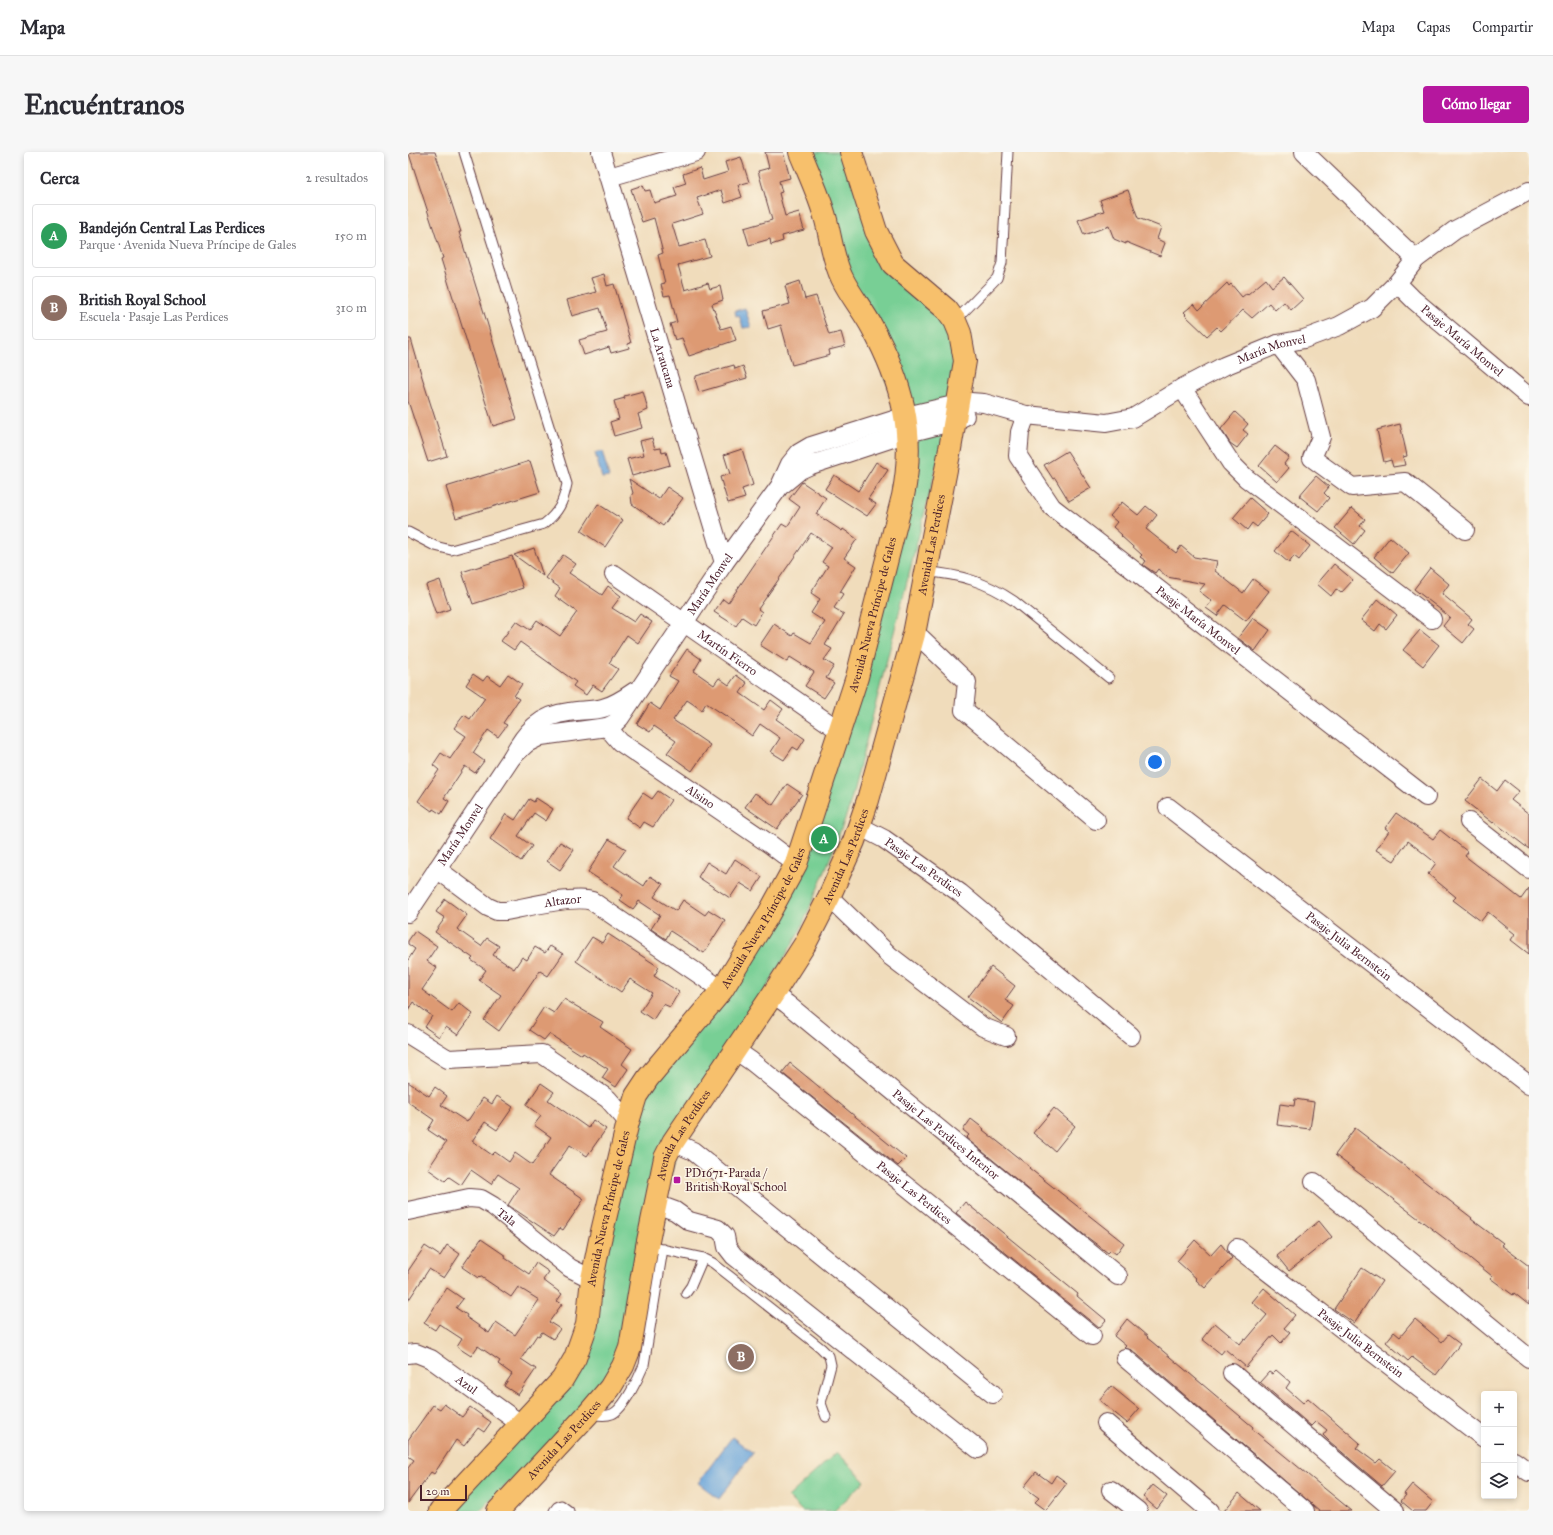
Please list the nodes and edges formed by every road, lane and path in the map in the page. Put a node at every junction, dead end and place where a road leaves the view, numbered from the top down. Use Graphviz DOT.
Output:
graph roads {
  1 [pos="464,152"];
  2 [pos="601,152"];
  3 [pos="696,152"];
  4 [pos="800,152"];
  5 [pos="851,152"];
  6 [pos="1008,152"];
  7 [pos="1304,152"];
  8 [pos="642,159"];
  9 [pos="609,177"];
  10 [pos="1529,191"];
  11 [pos="1416,259"];
  12 [pos="1397,283"];
  13 [pos="955,321"];
  14 [pos="1278,344"];
  15 [pos="1182,388"];
  16 [pos="1529,397"];
  17 [pos="956,412"];
  18 [pos="1026,415"];
  19 [pos="907,424"];
  20 [pos="1465,530"];
  21 [pos="408,532"];
  22 [pos="724,563"];
  23 [pos="926,572"];
  24 [pos="614,574"];
  25 [pos="1432,619"];
  26 [pos="684,623"];
  27 [pos="914,634"];
  28 [pos="1109,678"];
  29 [pos="642,686"];
  30 [pos="607,727"];
  31 [pos="840,731"];
  32 [pos="512,757"];
  33 [pos="1426,797"];
  34 [pos="1168,807"];
  35 [pos="1096,820"];
  36 [pos="1469,822"];
  37 [pos="860,826"];
  38 [pos="796,864"];
  39 [pos="437,869"];
  40 [pos="1529,869"];
  41 [pos="829,897"];
  42 [pos="408,913"];
  43 [pos="722,990"];
  44 [pos="773,994"];
  45 [pos="408,1034"];
  46 [pos="1006,1036"];
  47 [pos="1131,1036"];
  48 [pos="735,1050"];
  49 [pos="1529,1085"];
  50 [pos="628,1122"];
  51 [pos="673,1142"];
  52 [pos="1314,1182"];
  53 [pos="656,1204"];
  54 [pos="408,1211"];
  55 [pos="655,1247"];
  56 [pos="1237,1248"];
  57 [pos="703,1258"];
  58 [pos="1118,1276"];
  59 [pos="592,1279"];
  60 [pos="686,1293"];
  61 [pos="1092,1336"];
  62 [pos="408,1354"];
  63 [pos="1125,1358"];
  64 [pos="1529,1358"];
  65 [pos="1232,1374"];
  66 [pos="993,1394"];
  67 [pos="826,1417"];
  68 [pos="1106,1423"];
  69 [pos="522,1425"];
  70 [pos="1481,1436"];
  71 [pos="978,1449"];
  72 [pos="1517,1463"];
  73 [pos="1529,1472"];
  74 [pos="1111,1490"];
  75 [pos="440,1511"];
  76 [pos="498,1511"];
  77 [pos="554,1511"];
  78 [pos="569,1511"];
  79 [pos="1138,1511"];
  80 [pos="1210,1511"];
  81 [pos="1305,1511"];
  82 [pos="1395,1511"];
  1 -- 21 [label="lane"];
  2 -- 9 [label="street, La Araucana"];
  3 -- 8 [label="street"];
  4 -- 19 [label="main road, Avenida Nueva Príncipe de Gales"];
  5 -- 13 [label="main road, Avenida Las Perdices"];
  6 -- 13 [label="lane"];
  7 -- 11 [label="street"];
  8 -- 9 [label="street"];
  9 -- 22 [label="street, La Araucana"];
  10 -- 11 [label="street, María Monvel"];
  11 -- 12 [label="street, María Monvel"];
  12 -- 14 [label="street, María Monvel"];
  12 -- 16 [label="street, Pasaje María Monvel"];
  13 -- 17 [label="main road, Avenida Las Perdices"];
  14 -- 15 [label="street, María Monvel"];
  14 -- 20 [label="street"];
  15 -- 18 [label="street, María Monvel"];
  15 -- 25 [label="street"];
  17 -- 18 [label="street, María Monvel"];
  17 -- 19 [label="street, María Monvel"];
  17 -- 23 [label="main road, Avenida Las Perdices"];
  18 -- 33 [label="street, Pasaje María Monvel"];
  19 -- 22 [label="street, María Monvel"];
  19 -- 31 [label="main road, Avenida Nueva Príncipe de Gales"];
  22 -- 26 [label="street, María Monvel"];
  23 -- 27 [label="main road, Avenida Las Perdices"];
  23 -- 28 [label="lane"];
  24 -- 26 [label="street, Martín Fierro"];
  26 -- 29 [label="street, María Monvel"];
  26 -- 31 [label="street, Martín Fierro"];
  27 -- 35 [label="street"];
  27 -- 37 [label="main road, Avenida Las Perdices"];
  29 -- 30 [label="street, María Monvel"];
  29 -- 32 [label="street, María Monvel"];
  30 -- 32 [label="street, María Monvel"];
  30 -- 38 [label="street, Alsino"];
  31 -- 38 [label="main road, Avenida Nueva Príncipe de Gales"];
  32 -- 39 [label="street, María Monvel"];
  34 -- 49 [label="street, Pasaje Julia Bernstein"];
  36 -- 40 [label="street"];
  37 -- 41 [label="main road, Avenida Las Perdices"];
  37 -- 47 [label="street, Pasaje Las Perdices"];
  38 -- 43 [label="main road, Avenida Nueva Príncipe de Gales"];
  39 -- 42 [label="street, María Monvel"];
  39 -- 43 [label="street, Altazor"];
  41 -- 44 [label="main road, Avenida Las Perdices"];
  41 -- 46 [label="street"];
  43 -- 50 [label="main road, Avenida Nueva Príncipe de Gales"];
  44 -- 48 [label="main road, Avenida Las Perdices"];
  44 -- 58 [label="street, Pasaje Las Perdices Interior"];
  45 -- 50 [label="street"];
  48 -- 51 [label="main road, Avenida Las Perdices"];
  48 -- 61 [label="street, Pasaje Las Perdices"];
  50 -- 59 [label="main road, Avenida Nueva Príncipe de Gales"];
  51 -- 53 [label="main road, Avenida Las Perdices"];
  51 -- 66 [label="street"];
  52 -- 64 [label="street"];
  53 -- 55 [label="main road, Avenida Las Perdices"];
  53 -- 71 [label="street"];
  54 -- 59 [label="street, Tala"];
  55 -- 57 [label="lane"];
  55 -- 76 [label="main road, Avenida Las Perdices"];
  56 -- 70 [label="street, Pasaje Julia Bernstein"];
  57 -- 60 [label="lane"];
  57 -- 67 [label="lane"];
  59 -- 69 [label="main road, Avenida Nueva Príncipe de Gales"];
  62 -- 69 [label="street, Azul"];
  63 -- 81 [label="street"];
  65 -- 82 [label="street"];
  68 -- 80 [label="street"];
  69 -- 75 [label="main road, Avenida Nueva Príncipe de Gales"];
  72 -- 73 [label="street"];
  74 -- 79 [label="street"];
  77 -- 78 [label="lane"];
}
